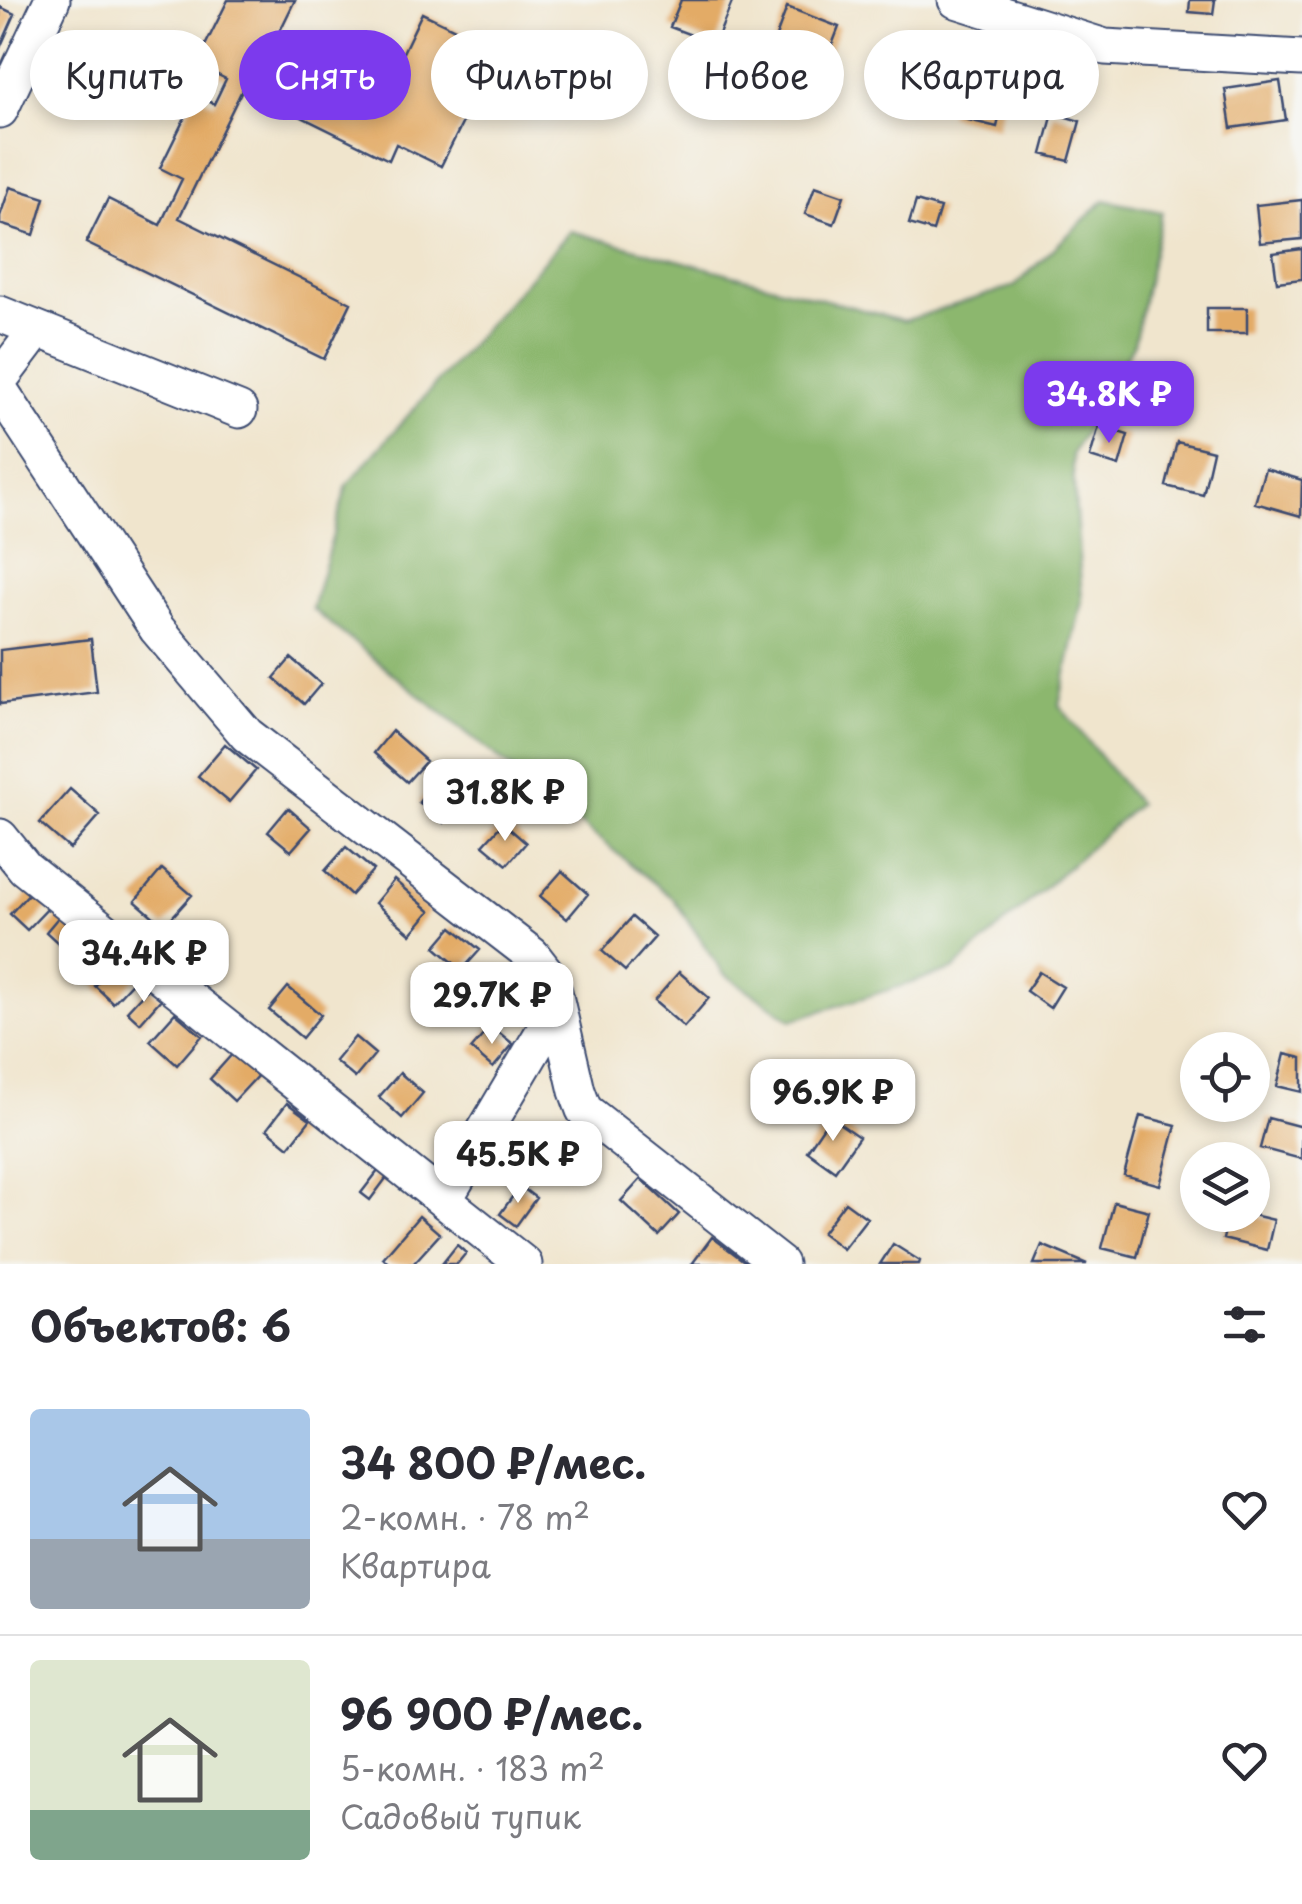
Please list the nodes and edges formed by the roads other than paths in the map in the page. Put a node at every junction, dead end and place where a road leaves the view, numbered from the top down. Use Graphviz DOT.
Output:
graph roads {
  1 [pos="52,0"];
  2 [pos="956,0"];
  3 [pos="1302,58"];
  4 [pos="0,110"];
  5 [pos="0,314"];
  6 [pos="36,330"];
  7 [pos="0,379"];
  8 [pos="0,390"];
  9 [pos="239,410"];
  10 [pos="0,837"];
  11 [pos="557,1009"];
  12 [pos="444,1200"];
  13 [pos="524,1264"];
  14 [pos="780,1264"];
  1 -- 4 [label="street"];
  2 -- 3 [label="street"];
  5 -- 6 [label="street"];
  6 -- 7 [label="street"];
  6 -- 9 [label="street"];
  8 -- 11 [label="street"];
  10 -- 12 [label="street"];
  11 -- 12 [label="street"];
  11 -- 14 [label="street"];
  12 -- 13 [label="street"];
}
